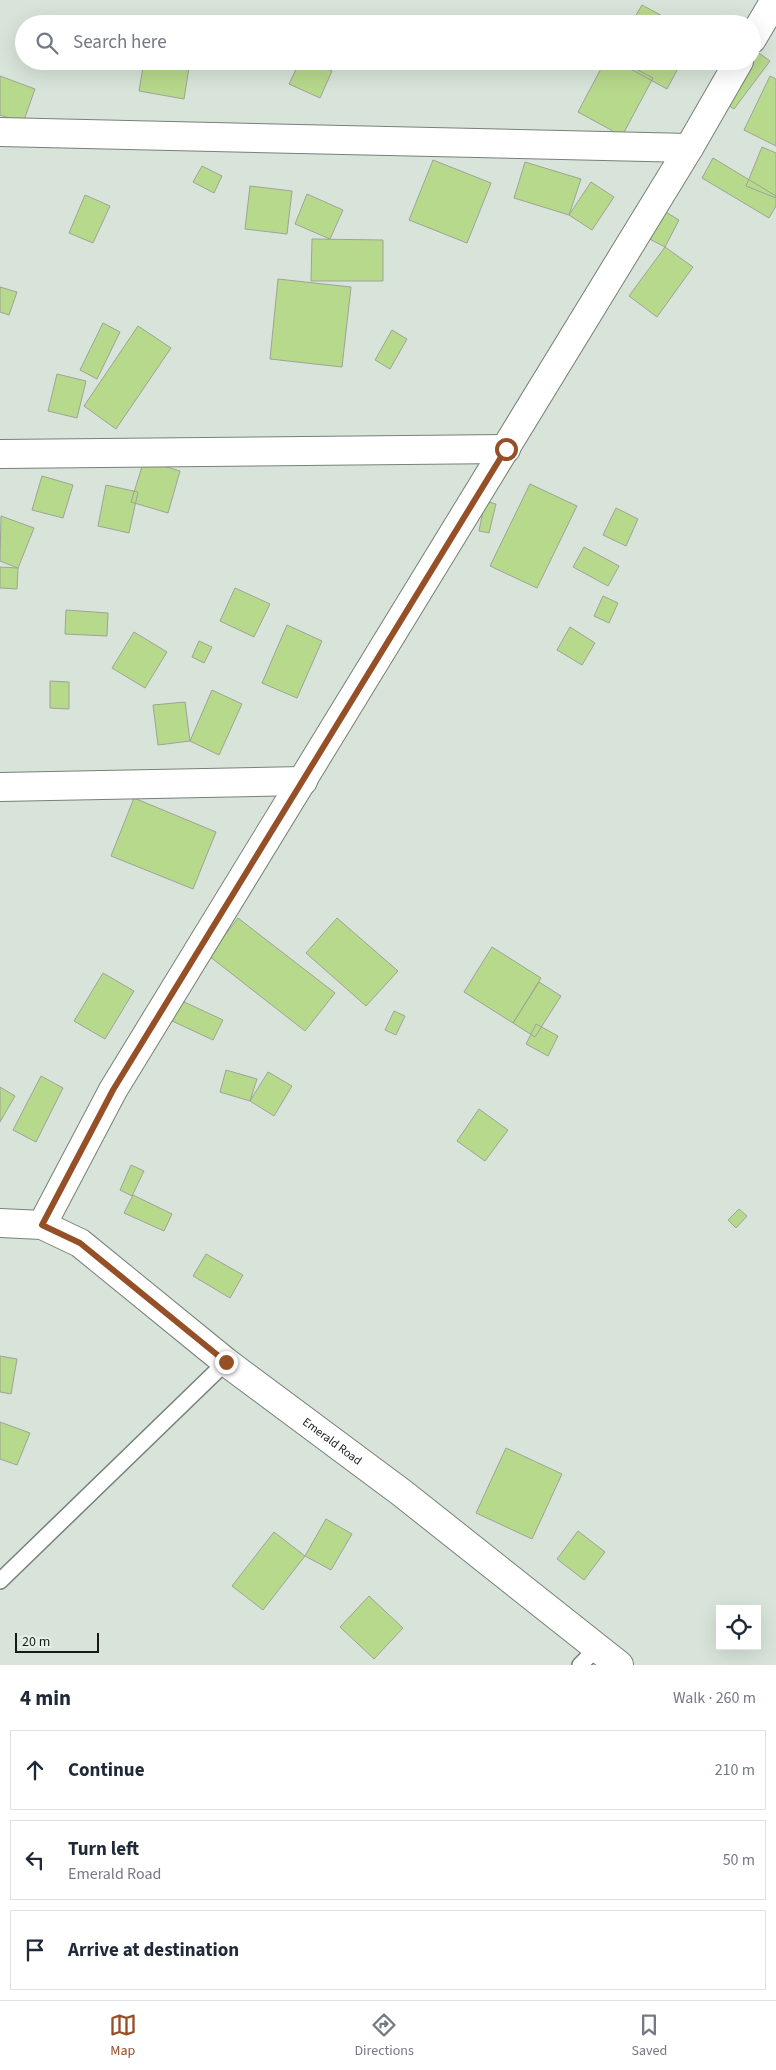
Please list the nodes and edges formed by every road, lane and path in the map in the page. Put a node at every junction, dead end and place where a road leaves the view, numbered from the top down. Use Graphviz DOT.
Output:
graph roads {
  1 [pos="775,0"];
  2 [pos="761,24"];
  3 [pos="734,70"];
  4 [pos="0,132"];
  5 [pos="689,148"];
  6 [pos="506,449"];
  7 [pos="0,454"];
  8 [pos="304,781"];
  9 [pos="0,787"];
  10 [pos="0,1223"];
  11 [pos="42,1225"];
  12 [pos="226,1362"];
  13 [pos="0,1581"];
  14 [pos="588,1656"];
  15 [pos="619,1665"];
  1 -- 2 [label="street"];
  3 -- 5 [label="street"];
  4 -- 5 [label="street"];
  5 -- 6 [label="street"];
  6 -- 7 [label="street"];
  6 -- 8 [label="street"];
  8 -- 9 [label="street"];
  8 -- 11 [label="street"];
  10 -- 11 [label="street"];
  11 -- 12 [label="street, Emerald Road"];
  12 -- 13 [label="lane"];
  12 -- 14 [label="street, Emerald Road"];
  14 -- 15 [label="street, Emerald Road"];
}
